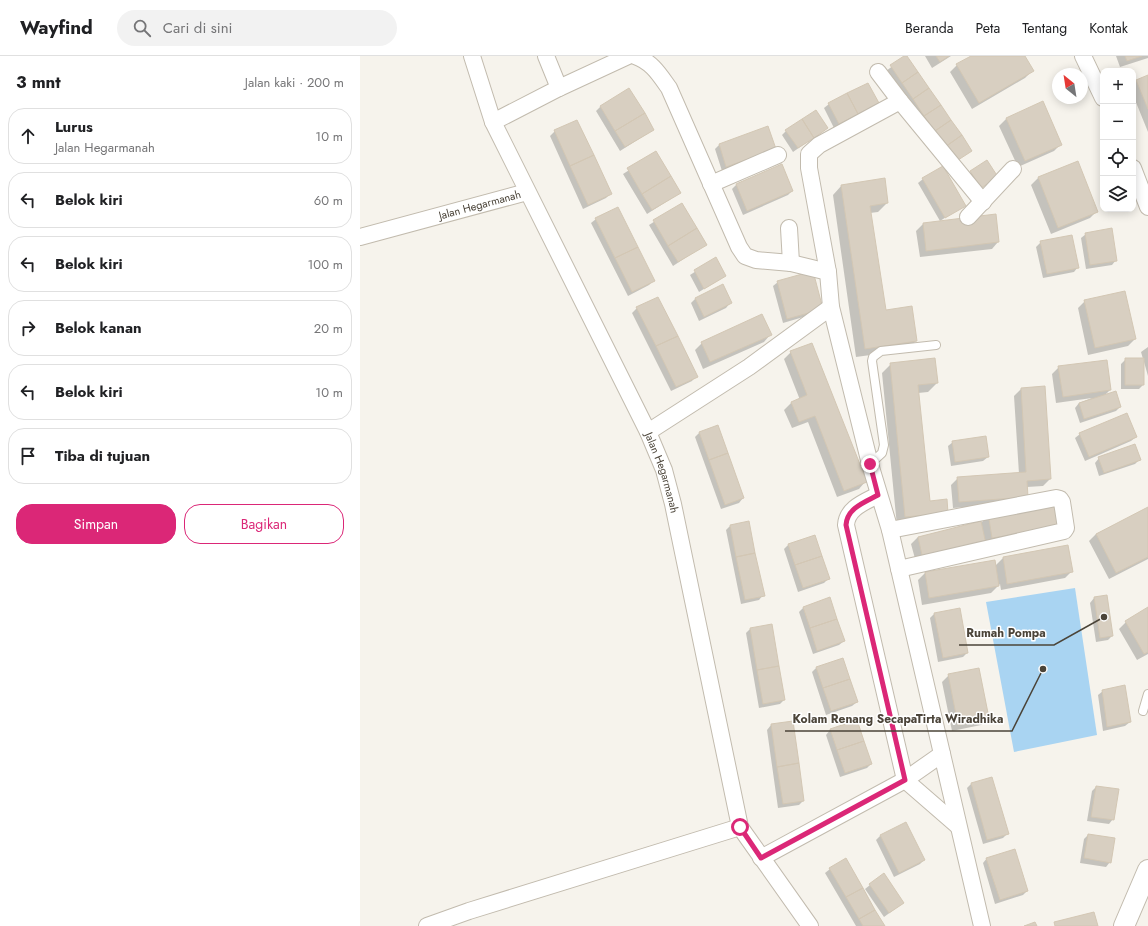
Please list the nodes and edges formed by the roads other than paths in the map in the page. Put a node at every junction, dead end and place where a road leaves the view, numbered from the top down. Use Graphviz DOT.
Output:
graph roads {
  1 [pos="472,56"];
  2 [pos="546,56"];
  3 [pos="628,56"];
  4 [pos="635,56"];
  5 [pos="1083,56"];
  6 [pos="878,72"];
  7 [pos="559,88"];
  8 [pos="1100,92"];
  9 [pos="900,101"];
  10 [pos="493,122"];
  11 [pos="778,155"];
  12 [pos="1013,169"];
  13 [pos="1136,176"];
  14 [pos="711,184"];
  15 [pos="527,192"];
  16 [pos="983,202"];
  17 [pos="1148,207"];
  18 [pos="968,217"];
  19 [pos="789,228"];
  20 [pos="360,238"];
  21 [pos="791,263"];
  22 [pos="828,272"];
  23 [pos="831,307"];
  24 [pos="936,345"];
  25 [pos="648,432"];
  26 [pos="870,464"];
  27 [pos="878,495"];
  28 [pos="890,530"];
  29 [pos="898,569"];
  30 [pos="1148,694"];
  31 [pos="1143,711"];
  32 [pos="942,754"];
  33 [pos="905,780"];
  34 [pos="958,826"];
  35 [pos="740,827"];
  36 [pos="761,858"];
  37 [pos="1148,870"];
  38 [pos="427,926"];
  39 [pos="810,926"];
  40 [pos="982,926"];
  41 [pos="1124,926"];
  1 -- 10 [label="street"];
  2 -- 7 [label="street"];
  3 -- 7 [label="street"];
  4 -- 14 [label="street"];
  5 -- 8 [label="street"];
  6 -- 9 [label="street"];
  7 -- 10 [label="street"];
  9 -- 16 [label="street"];
  9 -- 22 [label="street"];
  10 -- 15 [label="street"];
  11 -- 14 [label="street"];
  12 -- 16 [label="street"];
  13 -- 17 [label="street"];
  14 -- 21 [label="street"];
  15 -- 20 [label="street, Jalan Hegarmanah"];
  15 -- 25 [label="street, Jalan Hegarmanah"];
  16 -- 18 [label="street"];
  19 -- 21 [label="street"];
  21 -- 22 [label="street"];
  22 -- 23 [label="street"];
  23 -- 25 [label="street"];
  23 -- 26 [label="street"];
  24 -- 26 [label="lane"];
  25 -- 35 [label="street, Jalan Hegarmanah"];
  26 -- 27 [label="street"];
  27 -- 28 [label="street"];
  27 -- 33 [label="street"];
  28 -- 29 [label="street"];
  28 -- 29 [label="street"];
  29 -- 32 [label="street"];
  30 -- 31 [label="lane"];
  32 -- 33 [label="street"];
  32 -- 34 [label="street"];
  33 -- 34 [label="street"];
  33 -- 36 [label="street"];
  34 -- 40 [label="street"];
  35 -- 36 [label="street, Jalan Hegarmanah"];
  35 -- 38 [label="street"];
  36 -- 39 [label="street, Jalan Hegarmanah"];
  37 -- 41 [label="street"];
}
